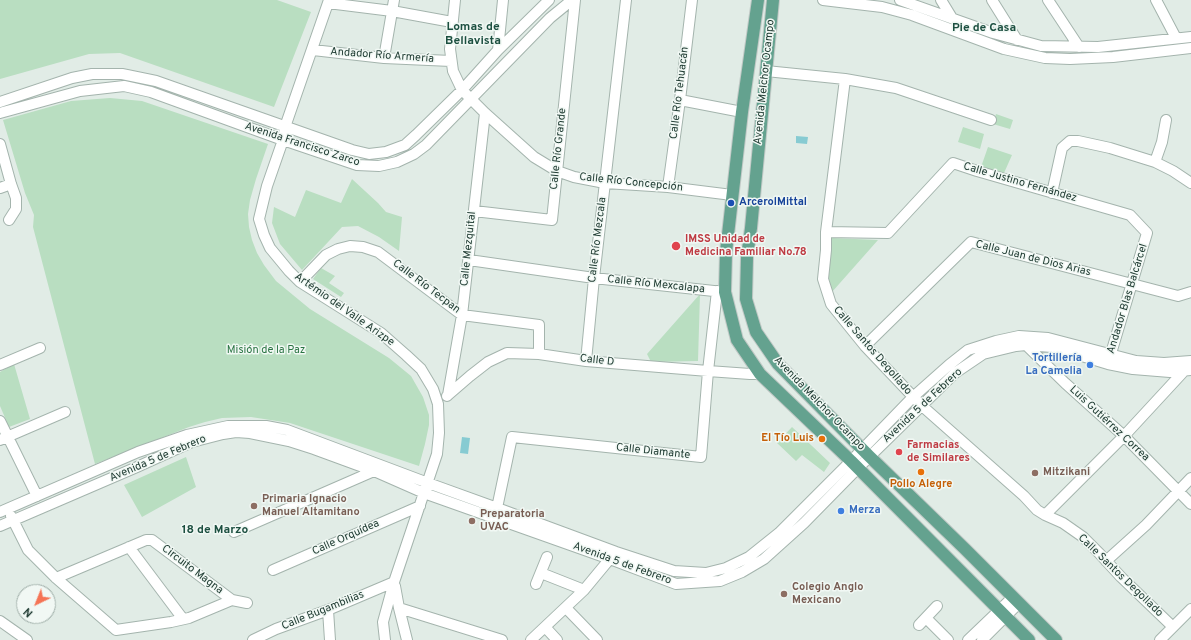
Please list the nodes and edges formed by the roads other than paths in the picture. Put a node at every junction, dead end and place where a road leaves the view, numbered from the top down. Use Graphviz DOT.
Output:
graph roads {
  1 [pos="394,0"];
  2 [pos="454,0"];
  3 [pos="503,0"];
  4 [pos="549,0"];
  5 [pos="573,0"];
  6 [pos="626,0"];
  7 [pos="692,0"];
  8 [pos="758,0"];
  9 [pos="773,0"];
  10 [pos="823,0"];
  11 [pos="900,0"];
  12 [pos="942,0"];
  13 [pos="992,0"];
  14 [pos="1048,0"];
  15 [pos="1156,0"];
  16 [pos="328,2"];
  17 [pos="392,11"];
  18 [pos="952,18"];
  19 [pos="452,22"];
  20 [pos="1191,37"];
  21 [pos="1176,38"];
  22 [pos="1017,40"];
  23 [pos="1079,47"];
  24 [pos="1191,48"];
  25 [pos="313,50"];
  26 [pos="498,50"];
  27 [pos="384,58"];
  28 [pos="452,61"];
  29 [pos="766,70"];
  30 [pos="845,79"];
  31 [pos="462,90"];
  32 [pos="471,98"];
  33 [pos="680,100"];
  34 [pos="0,102"];
  35 [pos="742,112"];
  36 [pos="0,113"];
  37 [pos="485,113"];
  38 [pos="992,120"];
  39 [pos="1166,120"];
  40 [pos="285,127"];
  41 [pos="282,140"];
  42 [pos="0,144"];
  43 [pos="1154,162"];
  44 [pos="557,171"];
  45 [pos="605,183"];
  46 [pos="1191,183"];
  47 [pos="11,184"];
  48 [pos="668,187"];
  49 [pos="0,188"];
  50 [pos="1052,193"];
  51 [pos="732,195"];
  52 [pos="474,211"];
  53 [pos="9,220"];
  54 [pos="826,232"];
  55 [pos="1147,233"];
  56 [pos="469,260"];
  57 [pos="594,278"];
  58 [pos="300,282"];
  59 [pos="1131,284"];
  60 [pos="721,292"];
  61 [pos="1191,292"];
  62 [pos="462,315"];
  63 [pos="1026,345"];
  64 [pos="865,346"];
  65 [pos="40,348"];
  66 [pos="539,354"];
  67 [pos="1109,360"];
  68 [pos="586,361"];
  69 [pos="1191,361"];
  70 [pos="0,365"];
  71 [pos="1188,370"];
  72 [pos="708,371"];
  73 [pos="760,374"];
  74 [pos="448,395"];
  75 [pos="913,397"];
  76 [pos="438,404"];
  77 [pos="921,405"];
  78 [pos="65,412"];
  79 [pos="0,421"];
  80 [pos="1124,436"];
  81 [pos="4,438"];
  82 [pos="138,452"];
  83 [pos="866,453"];
  84 [pos="145,464"];
  85 [pos="855,464"];
  86 [pos="374,471"];
  87 [pos="1191,478"];
  88 [pos="428,483"];
  89 [pos="1179,491"];
  90 [pos="424,493"];
  91 [pos="37,496"];
  92 [pos="1191,504"];
  93 [pos="420,506"];
  94 [pos="497,508"];
  95 [pos="4,510"];
  96 [pos="1045,515"];
  97 [pos="13,520"];
  98 [pos="0,526"];
  99 [pos="234,532"];
  100 [pos="129,548"];
  101 [pos="613,556"];
  102 [pos="547,557"];
  103 [pos="1106,562"];
  104 [pos="273,570"];
  105 [pos="541,573"];
  106 [pos="56,578"];
  107 [pos="394,582"];
  108 [pos="536,584"];
  109 [pos="584,590"];
  110 [pos="232,600"];
  111 [pos="1016,600"];
  112 [pos="247,603"];
  113 [pos="937,606"];
  114 [pos="399,608"];
  115 [pos="566,608"];
  116 [pos="1191,609"];
  117 [pos="328,610"];
  118 [pos="1003,613"];
  119 [pos="183,619"];
  120 [pos="0,621"];
  121 [pos="545,627"];
  122 [pos="1173,627"];
  123 [pos="276,629"];
  124 [pos="27,640"];
  125 [pos="253,640"];
  126 [pos="277,640"];
  127 [pos="330,640"];
  128 [pos="385,640"];
  129 [pos="407,640"];
  130 [pos="502,640"];
  131 [pos="531,640"];
  132 [pos="557,640"];
  133 [pos="597,640"];
  134 [pos="948,640"];
  135 [pos="968,640"];
  136 [pos="982,640"];
  137 [pos="1029,640"];
  138 [pos="1056,640"];
  139 [pos="1160,640"];
  1 -- 17 [label="street"];
  2 -- 19 [label="street, Calle Río Concepción"];
  3 -- 26 [label="street"];
  4 -- 26 [label="street, Avenida Francisco Zarco"];
  5 -- 32 [label="street, Avenida Francisco Zarco"];
  5 -- 44 [label="street, Calle Río Grande"];
  6 -- 45 [label="street, Calle Río Mezcala"];
  7 -- 33 [label="street, Calle Río Tehuacán"];
  8 -- 35 [label="main road, Avenida Melchor Ocampo"];
  9 -- 29 [label="main road, Avenida Melchor Ocampo"];
  10 -- 24 [label="street"];
  11 -- 18 [label="street"];
  12 -- 18 [label="street"];
  13 -- 22 [label="street"];
  14 -- 23 [label="street"];
  15 -- 21 [label="street"];
  16 -- 17 [label="street"];
  16 -- 25 [label="street, Artémio del Valle Arizpe"];
  17 -- 19 [label="street"];
  17 -- 27 [label="street"];
  18 -- 22 [label="street"];
  19 -- 28 [label="street, Calle Río Concepción"];
  20 -- 21 [label="street"];
  21 -- 23 [label="street"];
  22 -- 23 [label="street"];
  25 -- 27 [label="street, Andador Río Armería"];
  25 -- 40 [label="street, Artémio del Valle Arizpe"];
  26 -- 31 [label="street, Avenida Francisco Zarco"];
  27 -- 28 [label="street, Andador Río Armería"];
  28 -- 31 [label="street, Calle Río Concepción"];
  29 -- 30 [label="street"];
  29 -- 83 [label="main road, Avenida Melchor Ocampo"];
  30 -- 38 [label="street"];
  30 -- 54 [label="street, Calle Santos Degollado"];
  31 -- 32 [label="street, Calle Río Concepción"];
  31 -- 40 [label="street, Avenida Francisco Zarco"];
  32 -- 37 [label="street, Calle Río Concepción"];
  32 -- 41 [label="street, Avenida Francisco Zarco"];
  33 -- 35 [label="street"];
  33 -- 48 [label="street, Calle Río Tehuacán"];
  34 -- 40 [label="street, Avenida Francisco Zarco"];
  35 -- 51 [label="main road, Avenida Melchor Ocampo"];
  36 -- 41 [label="street, Avenida Francisco Zarco"];
  37 -- 44 [label="street, Calle Río Concepción"];
  37 -- 52 [label="street, Calle Mezquital"];
  39 -- 43 [label="street"];
  40 -- 41 [label="street, Artémio del Valle Arizpe"];
  41 -- 58 [label="street, Artémio del Valle Arizpe"];
  42 -- 47 [label="street"];
  43 -- 46 [label="street"];
  43 -- 50 [label="street"];
  44 -- 45 [label="street, Calle Río Concepción"];
  44 -- 52 [label="street, Calle Río Grande"];
  45 -- 48 [label="street, Calle Río Concepción"];
  45 -- 57 [label="street, Calle Río Mezcala"];
  47 -- 49 [label="street"];
  47 -- 53 [label="street"];
  48 -- 51 [label="street, Calle Río Concepción"];
  50 -- 54 [label="street, Calle Justino Fernández"];
  50 -- 55 [label="street, Calle Justino Fernández"];
  51 -- 60 [label="main road, Avenida Melchor Ocampo"];
  52 -- 56 [label="street, Calle Mezquital"];
  54 -- 64 [label="street, Calle Santos Degollado"];
  55 -- 59 [label="street, Andador Blas Balcárcel"];
  56 -- 57 [label="street, Calle Río Mexcalapa"];
  56 -- 62 [label="street, Calle Mezquital"];
  57 -- 60 [label="street, Calle Río Mexcalapa"];
  57 -- 68 [label="street, Calle Río Mezcala"];
  58 -- 62 [label="street, Calle Río Tecpan"];
  58 -- 76 [label="street, Artémio del Valle Arizpe"];
  59 -- 61 [label="street, Calle Juan de Dios Arias"];
  59 -- 64 [label="street, Calle Juan de Dios Arias"];
  59 -- 67 [label="street, Andador Blas Balcárcel"];
  60 -- 72 [label="street, Calle Diamante"];
  60 -- 73 [label="main road, Avenida Melchor Ocampo"];
  62 -- 66 [label="street, Calle Río Tecpan"];
  62 -- 74 [label="street, Calle Mezquital"];
  63 -- 67 [label="street, Avenida 5 de Febrero"];
  63 -- 77 [label="street, Avenida 5 de Febrero"];
  63 -- 80 [label="street, Luis Gutiérrez Correa"];
  64 -- 75 [label="street, Calle Santos Degollado"];
  65 -- 70 [label="street"];
  66 -- 68 [label="street, Calle D"];
  66 -- 74 [label="street, Calle D"];
  67 -- 69 [label="street, Avenida 5 de Febrero"];
  67 -- 71 [label="street, Avenida 5 de Febrero"];
  67 -- 75 [label="street, Avenida 5 de Febrero"];
  68 -- 72 [label="street, Calle D"];
  71 -- 80 [label="street"];
  72 -- 73 [label="street, Calle D"];
  72 -- 94 [label="street, Calle Diamante"];
  73 -- 85 [label="main road, Avenida Melchor Ocampo"];
  74 -- 76 [label="street"];
  75 -- 77 [label="street, Calle Santos Degollado"];
  75 -- 83 [label="street, Avenida 5 de Febrero"];
  76 -- 88 [label="street, Artémio del Valle Arizpe"];
  77 -- 83 [label="street, Avenida 5 de Febrero"];
  77 -- 96 [label="street, Calle Santos Degollado"];
  78 -- 81 [label="street"];
  79 -- 81 [label="street"];
  80 -- 89 [label="street, Luis Gutiérrez Correa"];
  80 -- 96 [label="street"];
  81 -- 91 [label="street"];
  82 -- 84 [label="street"];
  82 -- 88 [label="street, Avenida 5 de Febrero"];
  82 -- 91 [label="street, Avenida 5 de Febrero"];
  83 -- 85 [label="street, Avenida 5 de Febrero"];
  83 -- 111 [label="main road, Avenida Melchor Ocampo"];
  84 -- 86 [label="street, Avenida 5 de Febrero"];
  84 -- 97 [label="street, Avenida 5 de Febrero"];
  85 -- 101 [label="street, Avenida 5 de Febrero"];
  85 -- 118 [label="main road, Avenida Melchor Ocampo"];
  86 -- 90 [label="street, Avenida 5 de Febrero"];
  86 -- 99 [label="street"];
  87 -- 89 [label="street"];
  88 -- 90 [label="street, Artémio del Valle Arizpe"];
  88 -- 94 [label="street, Avenida 5 de Febrero"];
  89 -- 92 [label="street, Luis Gutiérrez Correa"];
  89 -- 103 [label="street"];
  90 -- 93 [label="street, Artémio del Valle Arizpe"];
  90 -- 101 [label="street, Avenida 5 de Febrero"];
  91 -- 95 [label="street, Avenida 5 de Febrero"];
  93 -- 104 [label="street, Calle Orquídea"];
  93 -- 107 [label="street, Artémio del Valle Arizpe"];
  94 -- 101 [label="street, Avenida 5 de Febrero"];
  95 -- 97 [label="street, Circuito Magna"];
  96 -- 103 [label="street, Calle Santos Degollado"];
  97 -- 98 [label="street, Avenida 5 de Febrero"];
  97 -- 106 [label="street, Circuito Magna"];
  100 -- 106 [label="street, Circuito Magna"];
  100 -- 110 [label="street, Circuito Magna"];
  100 -- 119 [label="street"];
  101 -- 109 [label="street"];
  102 -- 105 [label="street"];
  103 -- 122 [label="street, Calle Santos Degollado"];
  105 -- 108 [label="street"];
  105 -- 109 [label="street"];
  106 -- 119 [label="street, Circuito Magna"];
  107 -- 114 [label="street, Artémio del Valle Arizpe"];
  107 -- 117 [label="street, Calle Bugambilias"];
  107 -- 128 [label="street"];
  109 -- 115 [label="street"];
  110 -- 112 [label="street"];
  110 -- 119 [label="street, Circuito Magna"];
  111 -- 118 [label="street"];
  111 -- 138 [label="main road, Avenida Melchor Ocampo"];
  113 -- 134 [label="street"];
  114 -- 129 [label="street, Artémio del Valle Arizpe"];
  114 -- 130 [label="street"];
  115 -- 121 [label="street"];
  115 -- 133 [label="street"];
  116 -- 122 [label="street"];
  117 -- 123 [label="street, Calle Bugambilias"];
  117 -- 127 [label="street"];
  118 -- 135 [label="street"];
  118 -- 136 [label="street"];
  118 -- 137 [label="main road, Avenida Melchor Ocampo"];
  120 -- 124 [label="street"];
  121 -- 131 [label="street"];
  121 -- 132 [label="street"];
  122 -- 139 [label="street"];
  123 -- 125 [label="street, Calle Bugambilias"];
  123 -- 126 [label="street"];
}
